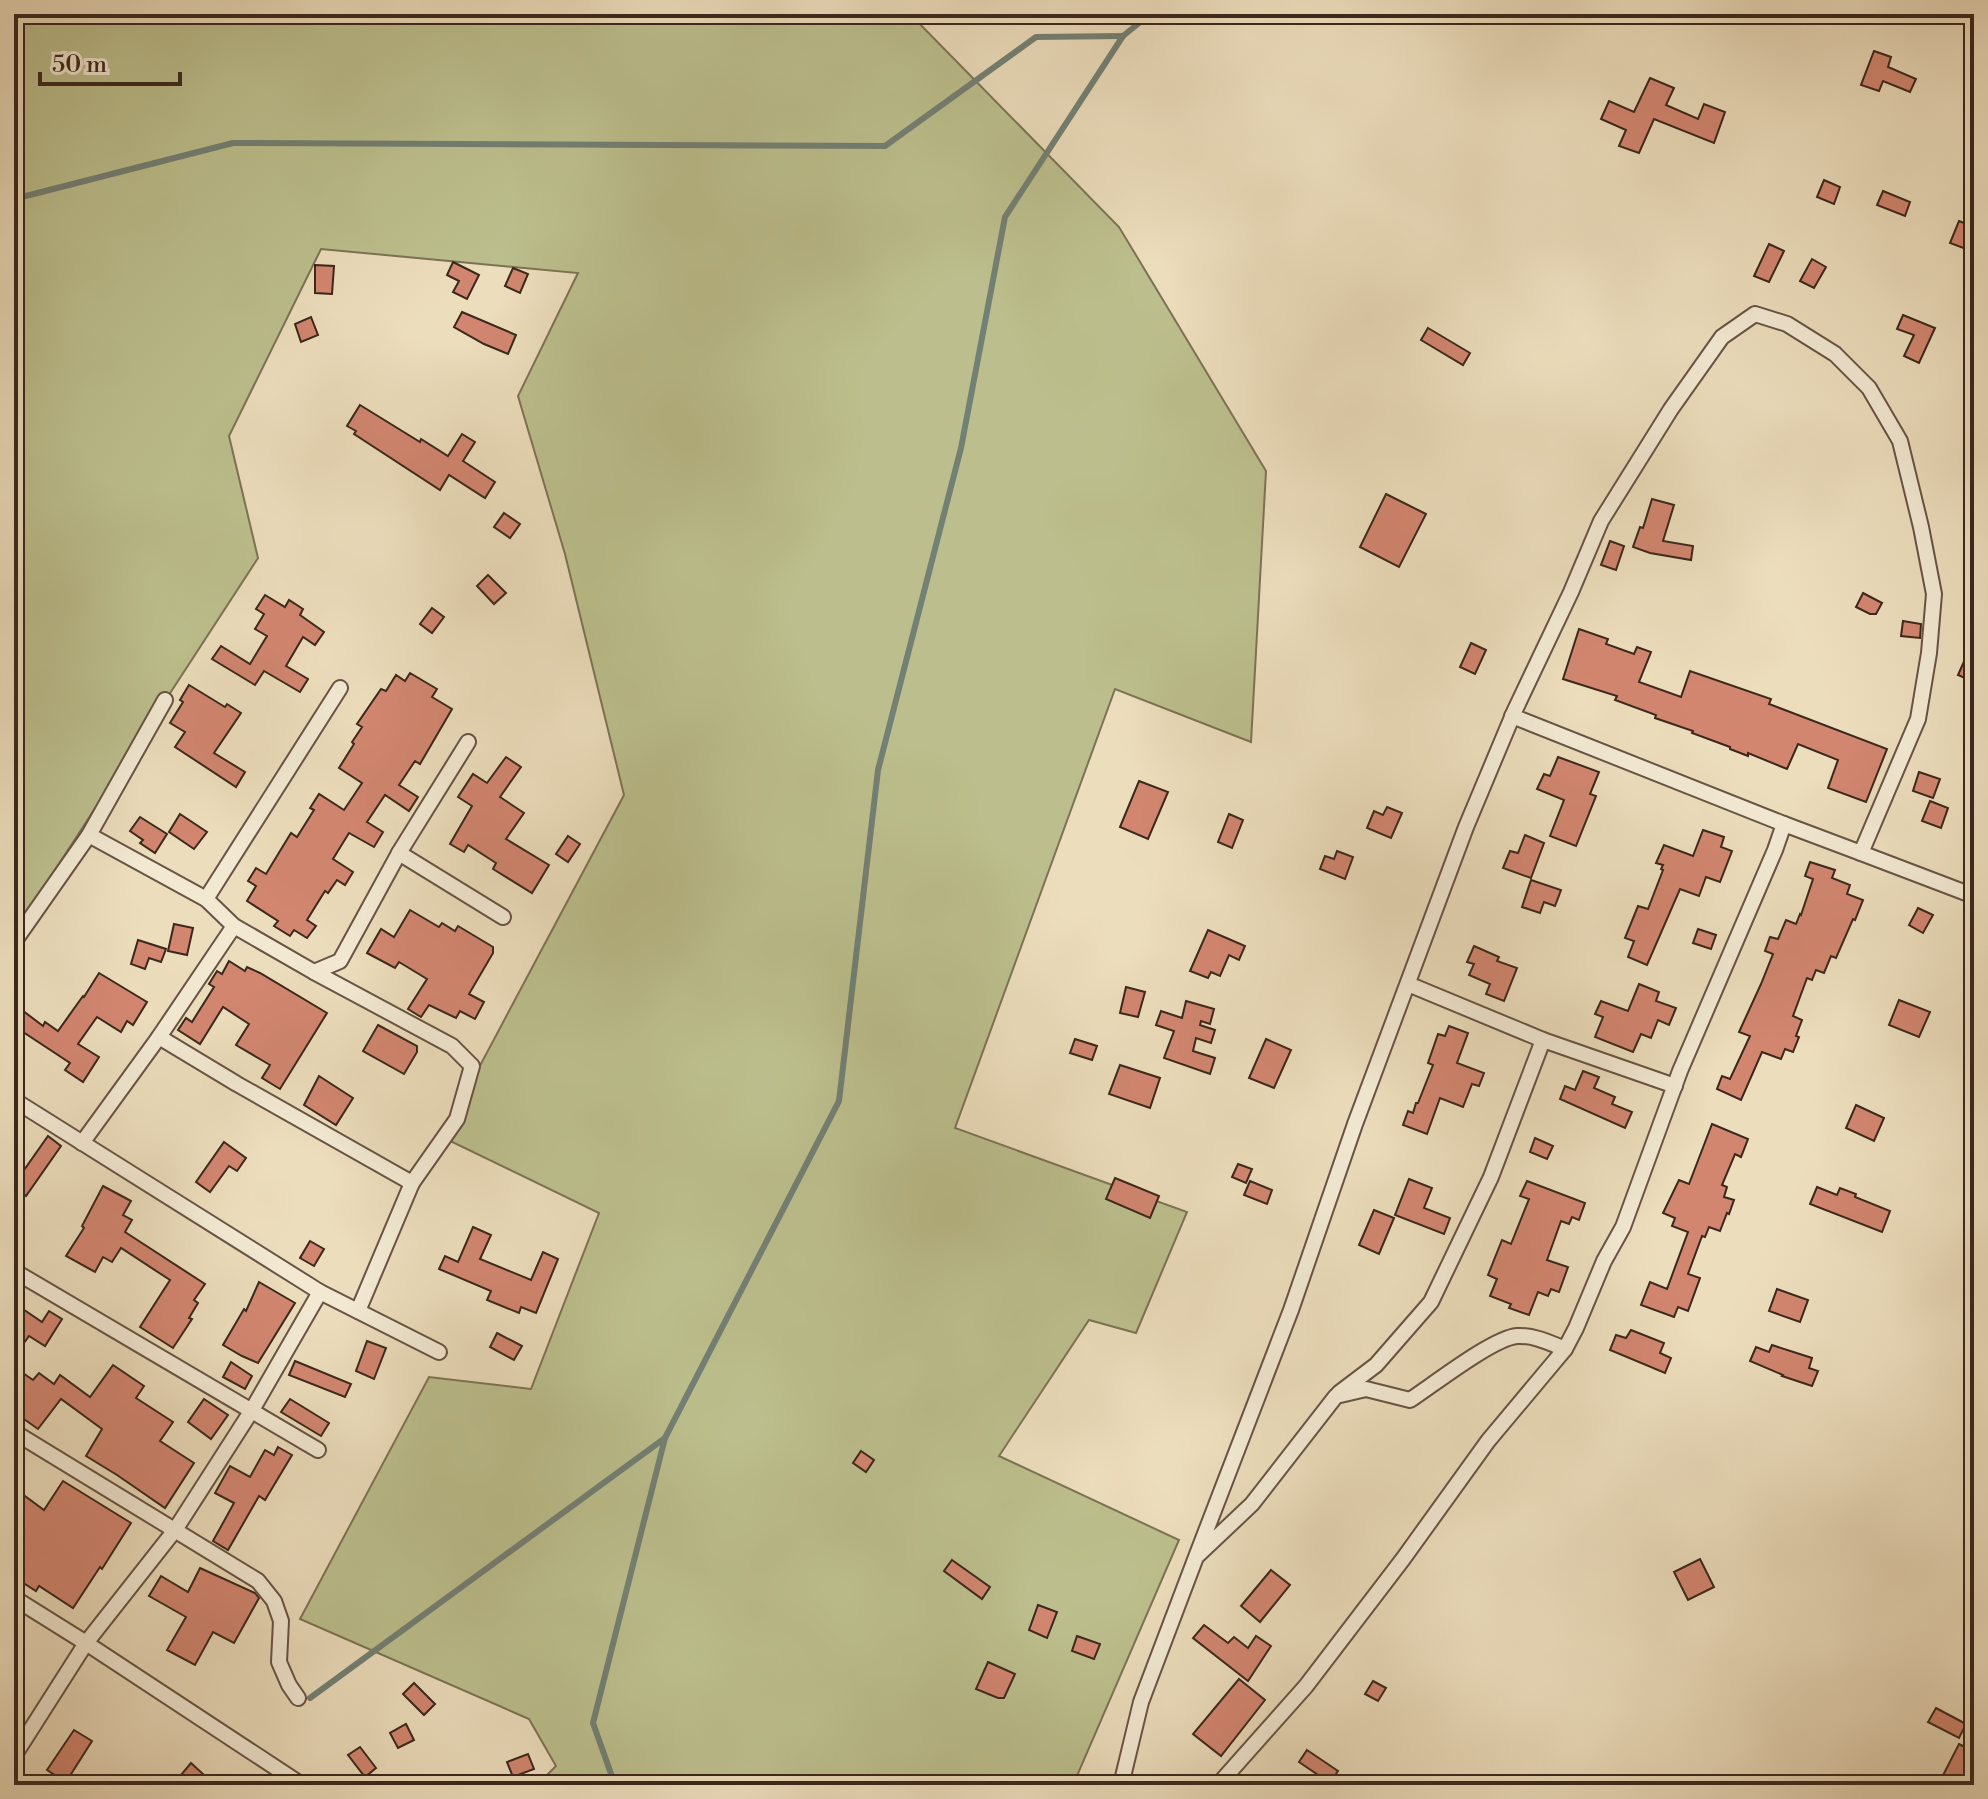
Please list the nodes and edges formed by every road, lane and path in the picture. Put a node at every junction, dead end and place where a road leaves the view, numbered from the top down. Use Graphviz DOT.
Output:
graph roads {
  1 [pos="340,688"];
  2 [pos="165,700"];
  3 [pos="1512,716"];
  4 [pos="468,742"];
  5 [pos="1784,824"];
  6 [pos="89,835"];
  7 [pos="399,853"];
  8 [pos="1861,853"];
  9 [pos="1974,896"];
  10 [pos="206,899"];
  11 [pos="503,917"];
  12 [pos="234,926"];
  13 [pos="14,942"];
  14 [pos="314,972"];
  15 [pos="1408,984"];
  16 [pos="159,1037"];
  17 [pos="1543,1040"];
  18 [pos="1675,1086"];
  19 [pos="14,1100"];
  20 [pos="82,1143"];
  21 [pos="412,1183"];
  22 [pos="14,1271"];
  23 [pos="320,1292"];
  24 [pos="358,1311"];
  25 [pos="1565,1349"];
  26 [pos="439,1352"];
  27 [pos="1336,1396"];
  28 [pos="252,1410"];
  29 [pos="14,1432"];
  30 [pos="318,1450"];
  31 [pos="175,1530"];
  32 [pos="1196,1557"];
  33 [pos="14,1598"];
  34 [pos="86,1643"];
  35 [pos="298,1698"];
  36 [pos="14,1756"];
  37 [pos="302,1785"];
  38 [pos="1121,1785"];
  39 [pos="1218,1785"];
  1 -- 10 [label="street"];
  2 -- 6 [label="street"];
  3 -- 5 [label="street"];
  3 -- 8 [label="street"];
  3 -- 15 [label="street"];
  4 -- 7 [label="street"];
  5 -- 8 [label="street"];
  5 -- 18 [label="street"];
  6 -- 10 [label="street"];
  6 -- 13 [label="street"];
  7 -- 11 [label="street"];
  7 -- 14 [label="street"];
  8 -- 9 [label="street"];
  10 -- 12 [label="street"];
  12 -- 14 [label="street"];
  12 -- 16 [label="street"];
  14 -- 21 [label="street"];
  15 -- 17 [label="street"];
  15 -- 32 [label="street"];
  16 -- 20 [label="street"];
  16 -- 21 [label="street"];
  17 -- 18 [label="street"];
  17 -- 27 [label="street"];
  18 -- 25 [label="street"];
  19 -- 20 [label="street"];
  20 -- 23 [label="street"];
  21 -- 24 [label="street"];
  22 -- 28 [label="street"];
  23 -- 24 [label="street"];
  23 -- 28 [label="street"];
  24 -- 26 [label="street"];
  25 -- 27 [label="street"];
  25 -- 39 [label="street"];
  27 -- 32 [label="street"];
  28 -- 30 [label="street"];
  28 -- 31 [label="street"];
  29 -- 31 [label="street"];
  31 -- 34 [label="street"];
  31 -- 35 [label="street"];
  32 -- 38 [label="street"];
  33 -- 34 [label="street"];
  34 -- 36 [label="street"];
  34 -- 37 [label="street"];
}
